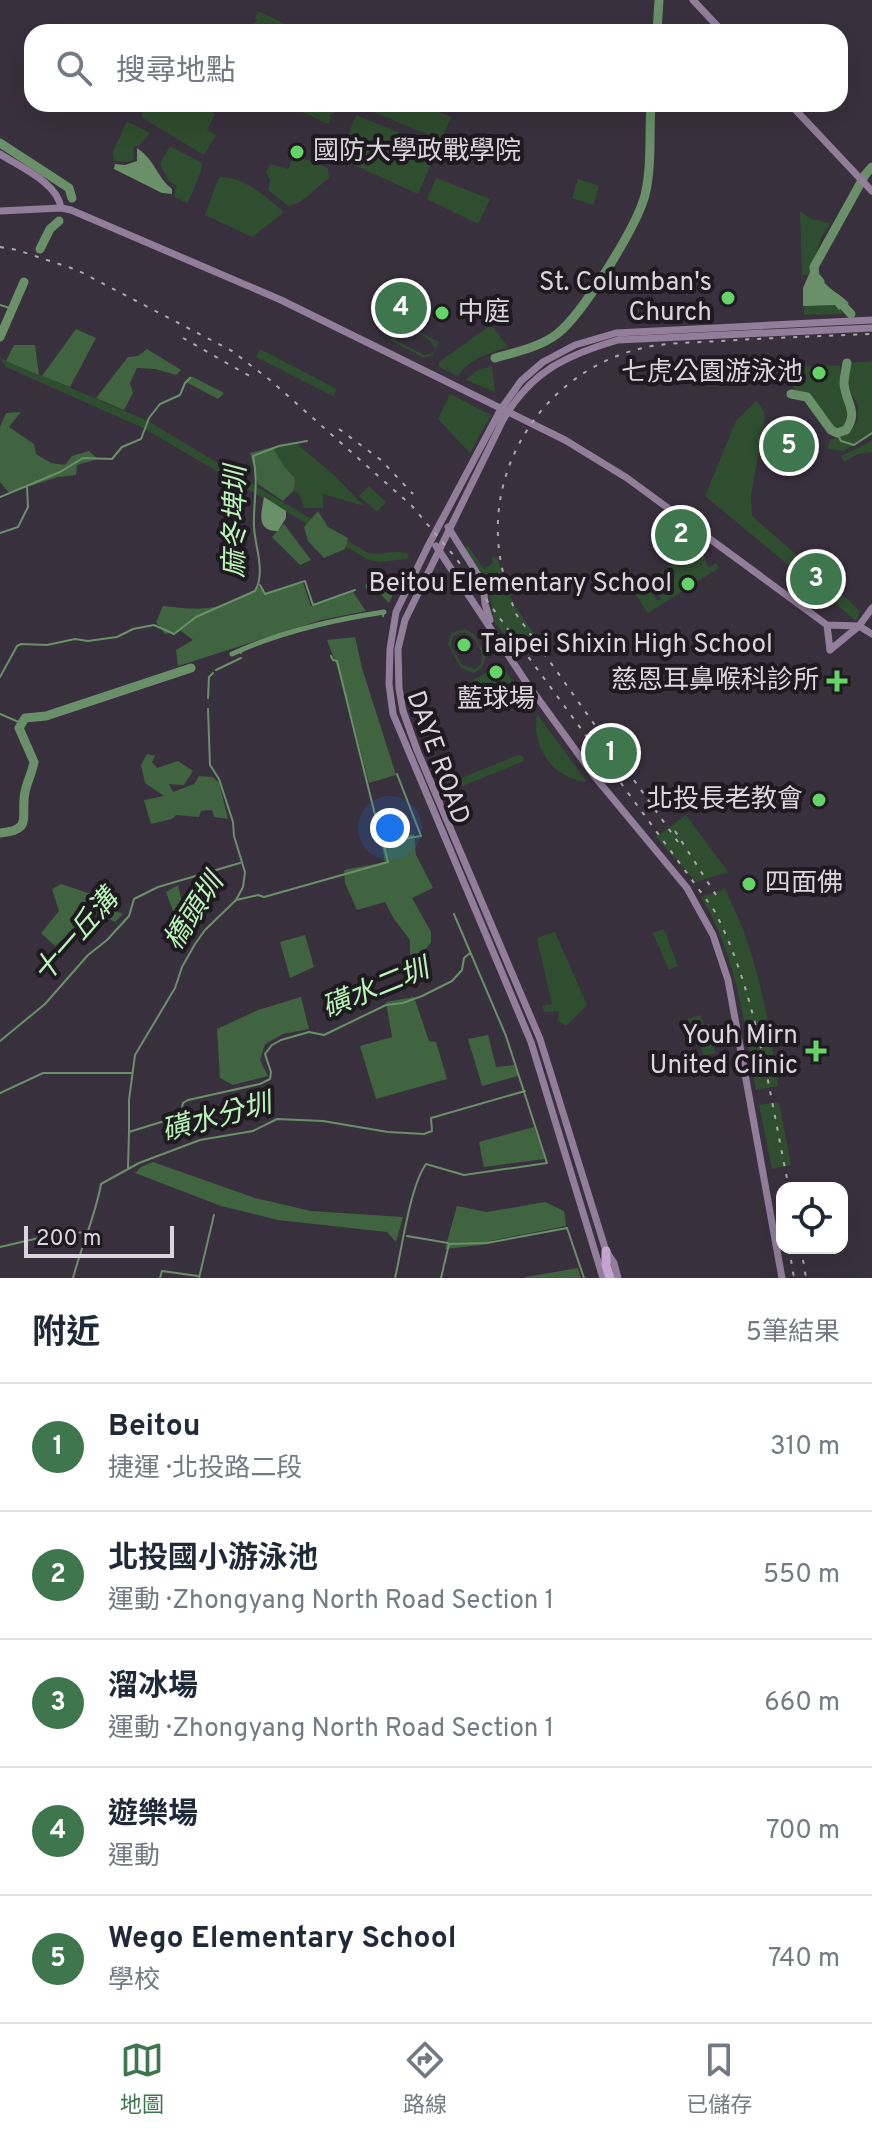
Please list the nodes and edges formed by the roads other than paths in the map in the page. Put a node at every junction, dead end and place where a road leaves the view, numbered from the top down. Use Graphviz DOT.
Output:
graph roads {
  1 [pos="693,0"];
  2 [pos="716,24"];
  3 [pos="797,112"];
  4 [pos="0,154"];
  5 [pos="872,191"];
  6 [pos="61,208"];
  7 [pos="0,211"];
  8 [pos="872,320"];
  9 [pos="872,328"];
  10 [pos="504,410"];
  11 [pos="445,516"];
  12 [pos="448,528"];
  13 [pos="432,541"];
  14 [pos="438,549"];
  15 [pos="870,614"];
  16 [pos="827,625"];
  17 [pos="859,626"];
  18 [pos="495,633"];
  19 [pos="872,634"];
  20 [pos="606,1251"];
  21 [pos="603,1278"];
  22 [pos="610,1278"];
  23 [pos="618,1278"];
  24 [pos="782,1278"];
  1 -- 2 [label="main road"];
  3 -- 5 [label="main road"];
  4 -- 6 [label="main road"];
  6 -- 7 [label="main road"];
  6 -- 10 [label="main road"];
  8 -- 10 [label="main road, DAYE ROAD"];
  9 -- 10 [label="main road, DAYE ROAD"];
  10 -- 11 [label="main road, DAYE ROAD"];
  10 -- 12 [label="main road, DAYE ROAD"];
  10 -- 16 [label="main road"];
  11 -- 12 [label="main road"];
  11 -- 13 [label="main road, DAYE ROAD"];
  12 -- 14 [label="main road, DAYE ROAD"];
  12 -- 18 [label="main road"];
  13 -- 14 [label="main road"];
  13 -- 21 [label="main road, DAYE ROAD"];
  14 -- 18 [label="main road"];
  14 -- 20 [label="main road, DAYE ROAD"];
  15 -- 17 [label="main road"];
  16 -- 17 [label="main road"];
  16 -- 17 [label="main road"];
  17 -- 19 [label="main road"];
  18 -- 24 [label="main road"];
  20 -- 22 [label="highway"];
  20 -- 23 [label="main road, DAYE ROAD"];
}
